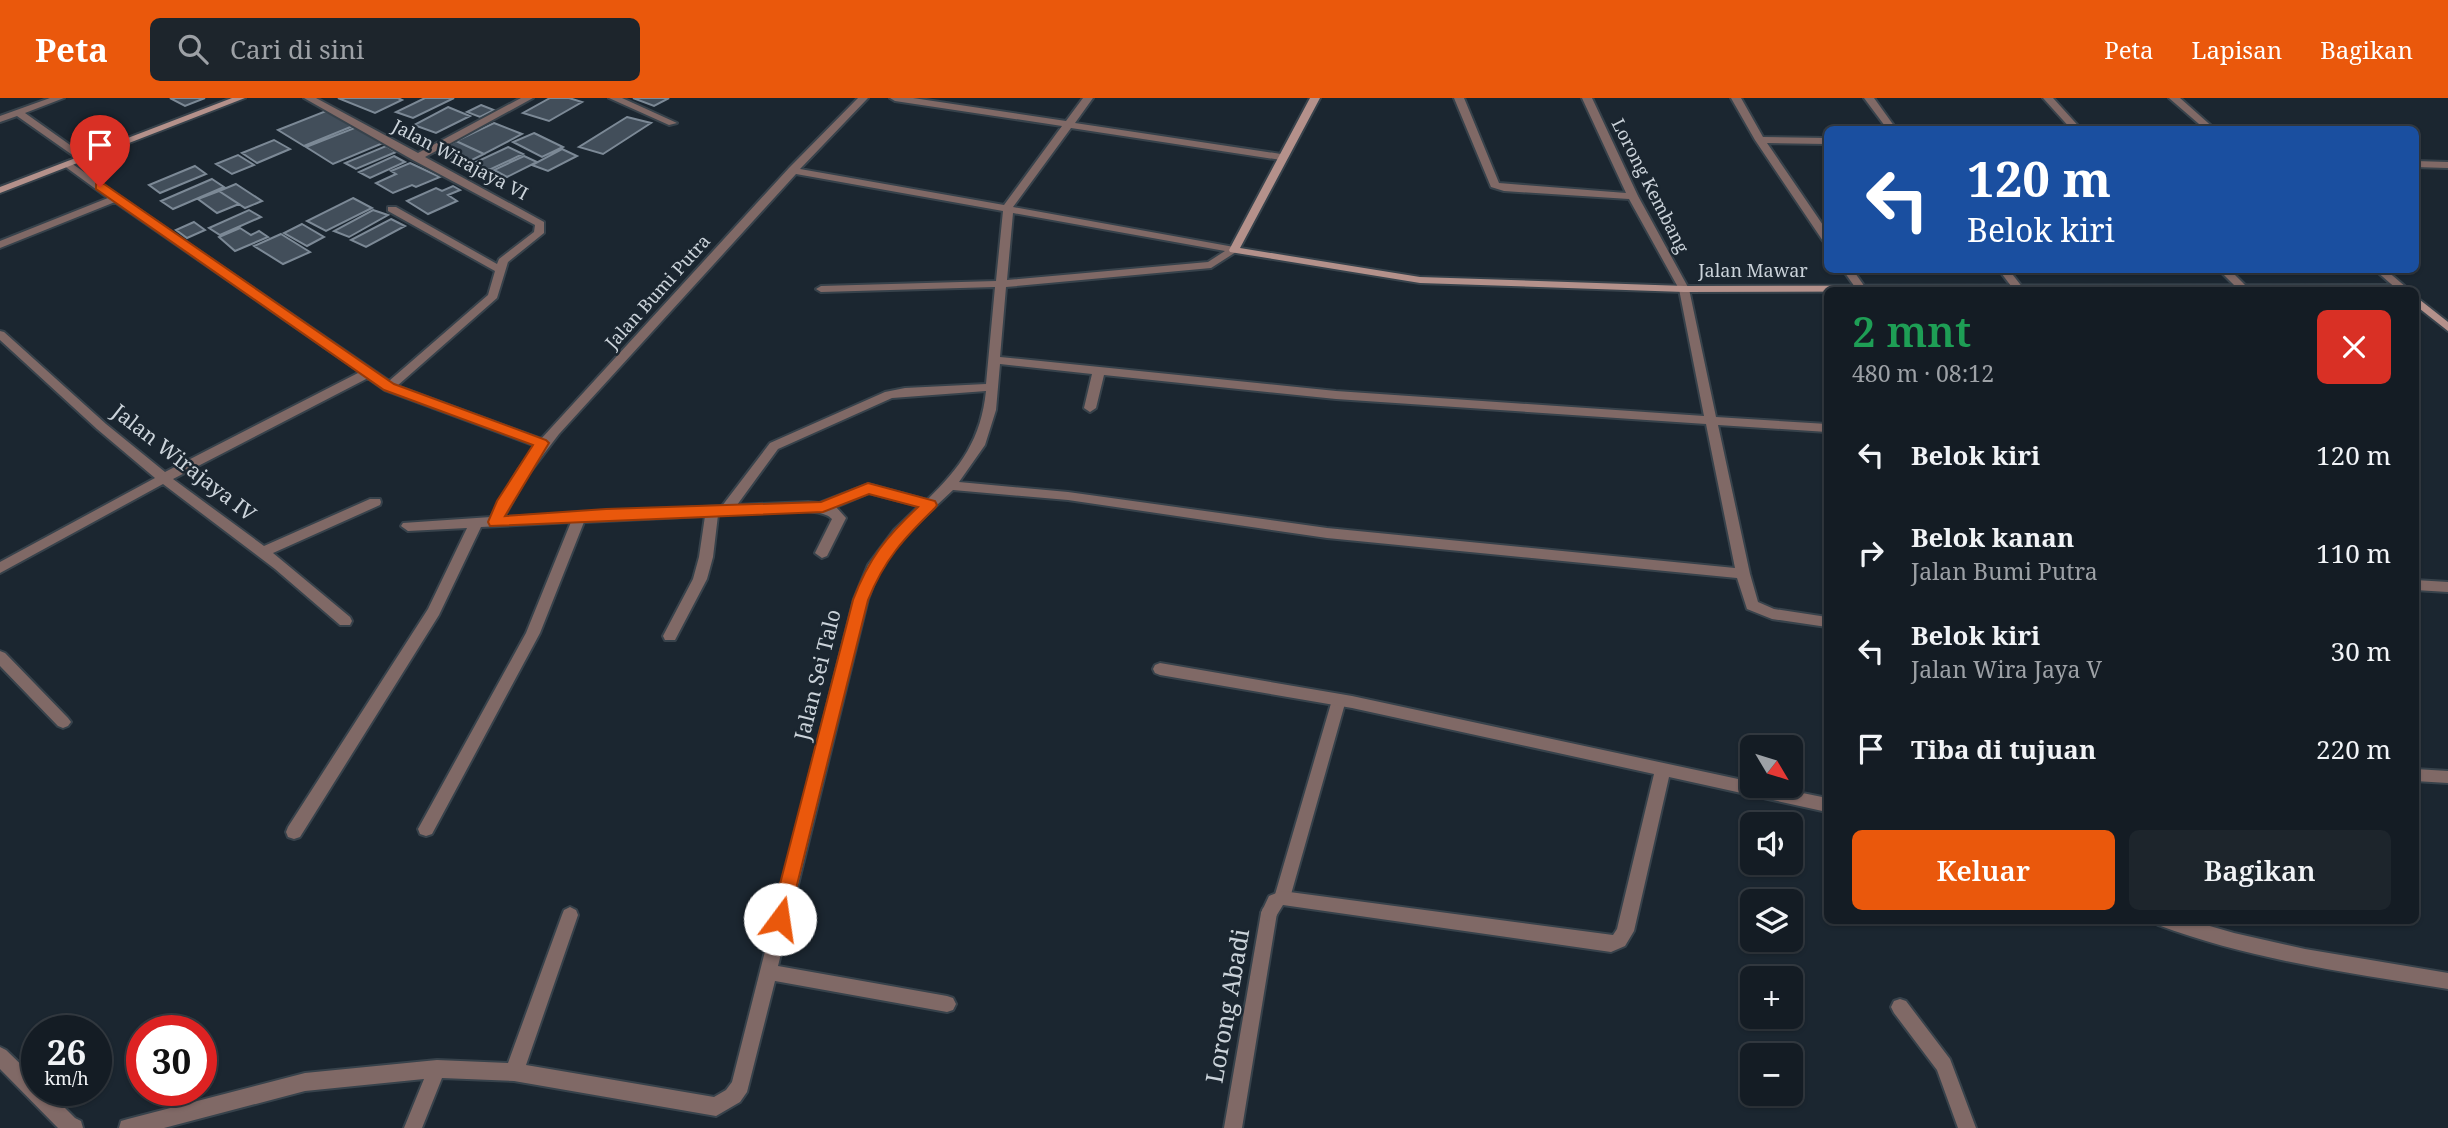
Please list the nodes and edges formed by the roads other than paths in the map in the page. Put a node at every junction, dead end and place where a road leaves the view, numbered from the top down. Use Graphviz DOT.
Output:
graph roads {
  1 [pos="59,98"];
  2 [pos="240,98"];
  3 [pos="309,98"];
  4 [pos="528,98"];
  5 [pos="616,98"];
  6 [pos="863,98"];
  7 [pos="895,98"];
  8 [pos="1088,98"];
  9 [pos="1315,98"];
  10 [pos="1459,98"];
  11 [pos="1587,98"];
  12 [pos="1736,98"];
  13 [pos="1869,98"];
  14 [pos="2048,98"];
  15 [pos="2174,98"];
  16 [pos="18,113"];
  17 [pos="0,119"];
  18 [pos="672,123"];
  19 [pos="1070,125"];
  20 [pos="1890,126"];
  21 [pos="2074,126"];
  22 [pos="2206,126"];
  23 [pos="1760,140"];
  24 [pos="1824,141"];
  25 [pos="416,158"];
  26 [pos="1281,158"];
  27 [pos="84,159"];
  28 [pos="2419,164"];
  29 [pos="68,165"];
  30 [pos="2448,165"];
  31 [pos="792,170"];
  32 [pos="0,190"];
  33 [pos="1633,196"];
  34 [pos="116,198"];
  35 [pos="1008,207"];
  36 [pos="392,209"];
  37 [pos="1824,235"];
  38 [pos="0,245"];
  39 [pos="1234,250"];
  40 [pos="500,270"];
  41 [pos="2006,273"];
  42 [pos="2227,273"];
  43 [pos="2383,273"];
  44 [pos="1000,284"];
  45 [pos="2017,287"];
  46 [pos="2242,287"];
  47 [pos="2400,287"];
  48 [pos="821,289"];
  49 [pos="1684,289"];
  50 [pos="1824,290"];
  51 [pos="2419,303"];
  52 [pos="2448,328"];
  53 [pos="0,334"];
  54 [pos="995,360"];
  55 [pos="1099,369"];
  56 [pos="368,373"];
  57 [pos="389,387"];
  58 [pos="992,387"];
  59 [pos="1090,408"];
  60 [pos="1713,422"];
  61 [pos="1824,428"];
  62 [pos="541,443"];
  63 [pos="164,478"];
  64 [pos="950,485"];
  65 [pos="375,502"];
  66 [pos="930,505"];
  67 [pos="823,507"];
  68 [pos="727,509"];
  69 [pos="712,510"];
  70 [pos="580,516"];
  71 [pos="495,522"];
  72 [pos="476,523"];
  73 [pos="408,526"];
  74 [pos="265,551"];
  75 [pos="822,553"];
  76 [pos="0,568"];
  77 [pos="1743,574"];
  78 [pos="2419,584"];
  79 [pos="2448,587"];
  80 [pos="345,621"];
  81 [pos="1824,621"];
  82 [pos="670,636"];
  83 [pos="0,657"];
  84 [pos="1160,669"];
  85 [pos="1339,700"];
  86 [pos="63,722"];
  87 [pos="1663,768"];
  88 [pos="2419,775"];
  89 [pos="2448,777"];
  90 [pos="1824,805"];
  91 [pos="426,829"];
  92 [pos="294,832"];
  93 [pos="1282,898"];
  94 [pos="570,915"];
  95 [pos="2175,924"];
  96 [pos="767,972"];
  97 [pos="2448,981"];
  98 [pos="947,1004"];
  99 [pos="1900,1007"];
  100 [pos="0,1056"];
  101 [pos="437,1069"];
  102 [pos="514,1072"];
  103 [pos="74,1128"];
  104 [pos="128,1128"];
  105 [pos="413,1128"];
  106 [pos="1233,1128"];
  107 [pos="1967,1128"];
  1 -- 16 [label="street"];
  2 -- 27 [label="street"];
  3 -- 25 [label="street, Jalan Wirajaya VI"];
  4 -- 25 [label="street"];
  5 -- 18 [label="street"];
  6 -- 31 [label="street, Jalan Bumi Putra"];
  7 -- 19 [label="street"];
  8 -- 19 [label="street"];
  9 -- 26 [label="street"];
  10 -- 33 [label="street"];
  11 -- 33 [label="street, Lorong Kembang"];
  12 -- 23 [label="street"];
  13 -- 20 [label="street"];
  14 -- 21 [label="street"];
  15 -- 22 [label="street"];
  16 -- 17 [label="street"];
  16 -- 27 [label="street"];
  19 -- 26 [label="street"];
  19 -- 35 [label="street"];
  23 -- 24 [label="street"];
  23 -- 37 [label="street"];
  25 -- 40 [label="street, Jalan Wirajaya VI"];
  26 -- 39 [label="street"];
  27 -- 29 [label="street"];
  28 -- 30 [label="street"];
  29 -- 32 [label="street"];
  29 -- 34 [label="street"];
  31 -- 35 [label="street"];
  31 -- 62 [label="street, Jalan Bumi Putra"];
  33 -- 49 [label="street, Lorong Kembang"];
  34 -- 38 [label="street"];
  34 -- 56 [label="street"];
  35 -- 39 [label="street"];
  35 -- 44 [label="street, Jalan Sei Talo"];
  36 -- 40 [label="street"];
  39 -- 44 [label="street"];
  39 -- 49 [label="street, Jalan Mawar"];
  40 -- 57 [label="street, Jalan Wirajaya VI"];
  41 -- 45 [label="street"];
  42 -- 46 [label="street"];
  43 -- 47 [label="street"];
  44 -- 48 [label="street"];
  44 -- 54 [label="street, Jalan Sei Talo"];
  49 -- 50 [label="street, Jalan Mawar"];
  49 -- 60 [label="street, Lorong Kembang"];
  51 -- 52 [label="street"];
  53 -- 63 [label="street, Jalan Wirajaya IV"];
  54 -- 55 [label="street"];
  54 -- 58 [label="street, Jalan Sei Talo"];
  55 -- 59 [label="street"];
  55 -- 60 [label="street"];
  56 -- 57 [label="street"];
  56 -- 63 [label="street"];
  57 -- 62 [label="street"];
  58 -- 64 [label="street, Jalan Sei Talo"];
  58 -- 68 [label="street"];
  60 -- 61 [label="street"];
  60 -- 77 [label="street, Lorong Kembang"];
  62 -- 71 [label="street, Jalan Bumi Putra"];
  63 -- 74 [label="street, Jalan Wirajaya IV"];
  63 -- 76 [label="street"];
  64 -- 66 [label="street, Jalan Sei Talo"];
  64 -- 77 [label="street"];
  65 -- 74 [label="street"];
  66 -- 67 [label="street"];
  66 -- 96 [label="street, Jalan Sei Talo"];
  67 -- 68 [label="street"];
  67 -- 75 [label="street"];
  68 -- 69 [label="street"];
  69 -- 70 [label="street"];
  69 -- 82 [label="street"];
  70 -- 71 [label="street"];
  70 -- 91 [label="street"];
  71 -- 72 [label="street"];
  72 -- 73 [label="street"];
  72 -- 92 [label="street"];
  74 -- 80 [label="street, Jalan Wirajaya IV"];
  77 -- 81 [label="street, Lorong Kembang"];
  78 -- 79 [label="street"];
  83 -- 86 [label="street"];
  84 -- 85 [label="street"];
  85 -- 87 [label="street"];
  85 -- 93 [label="street"];
  87 -- 90 [label="street"];
  87 -- 93 [label="street"];
  88 -- 89 [label="street"];
  93 -- 106 [label="street, Lorong Abadi"];
  94 -- 102 [label="street"];
  95 -- 97 [label="street"];
  96 -- 98 [label="street"];
  96 -- 102 [label="street, Jalan Sei Talo"];
  99 -- 107 [label="street"];
  100 -- 103 [label="street"];
  101 -- 102 [label="street, Jalan Sei Talo"];
  101 -- 104 [label="street, Jalan Sei Talo"];
  101 -- 105 [label="street"];
}
